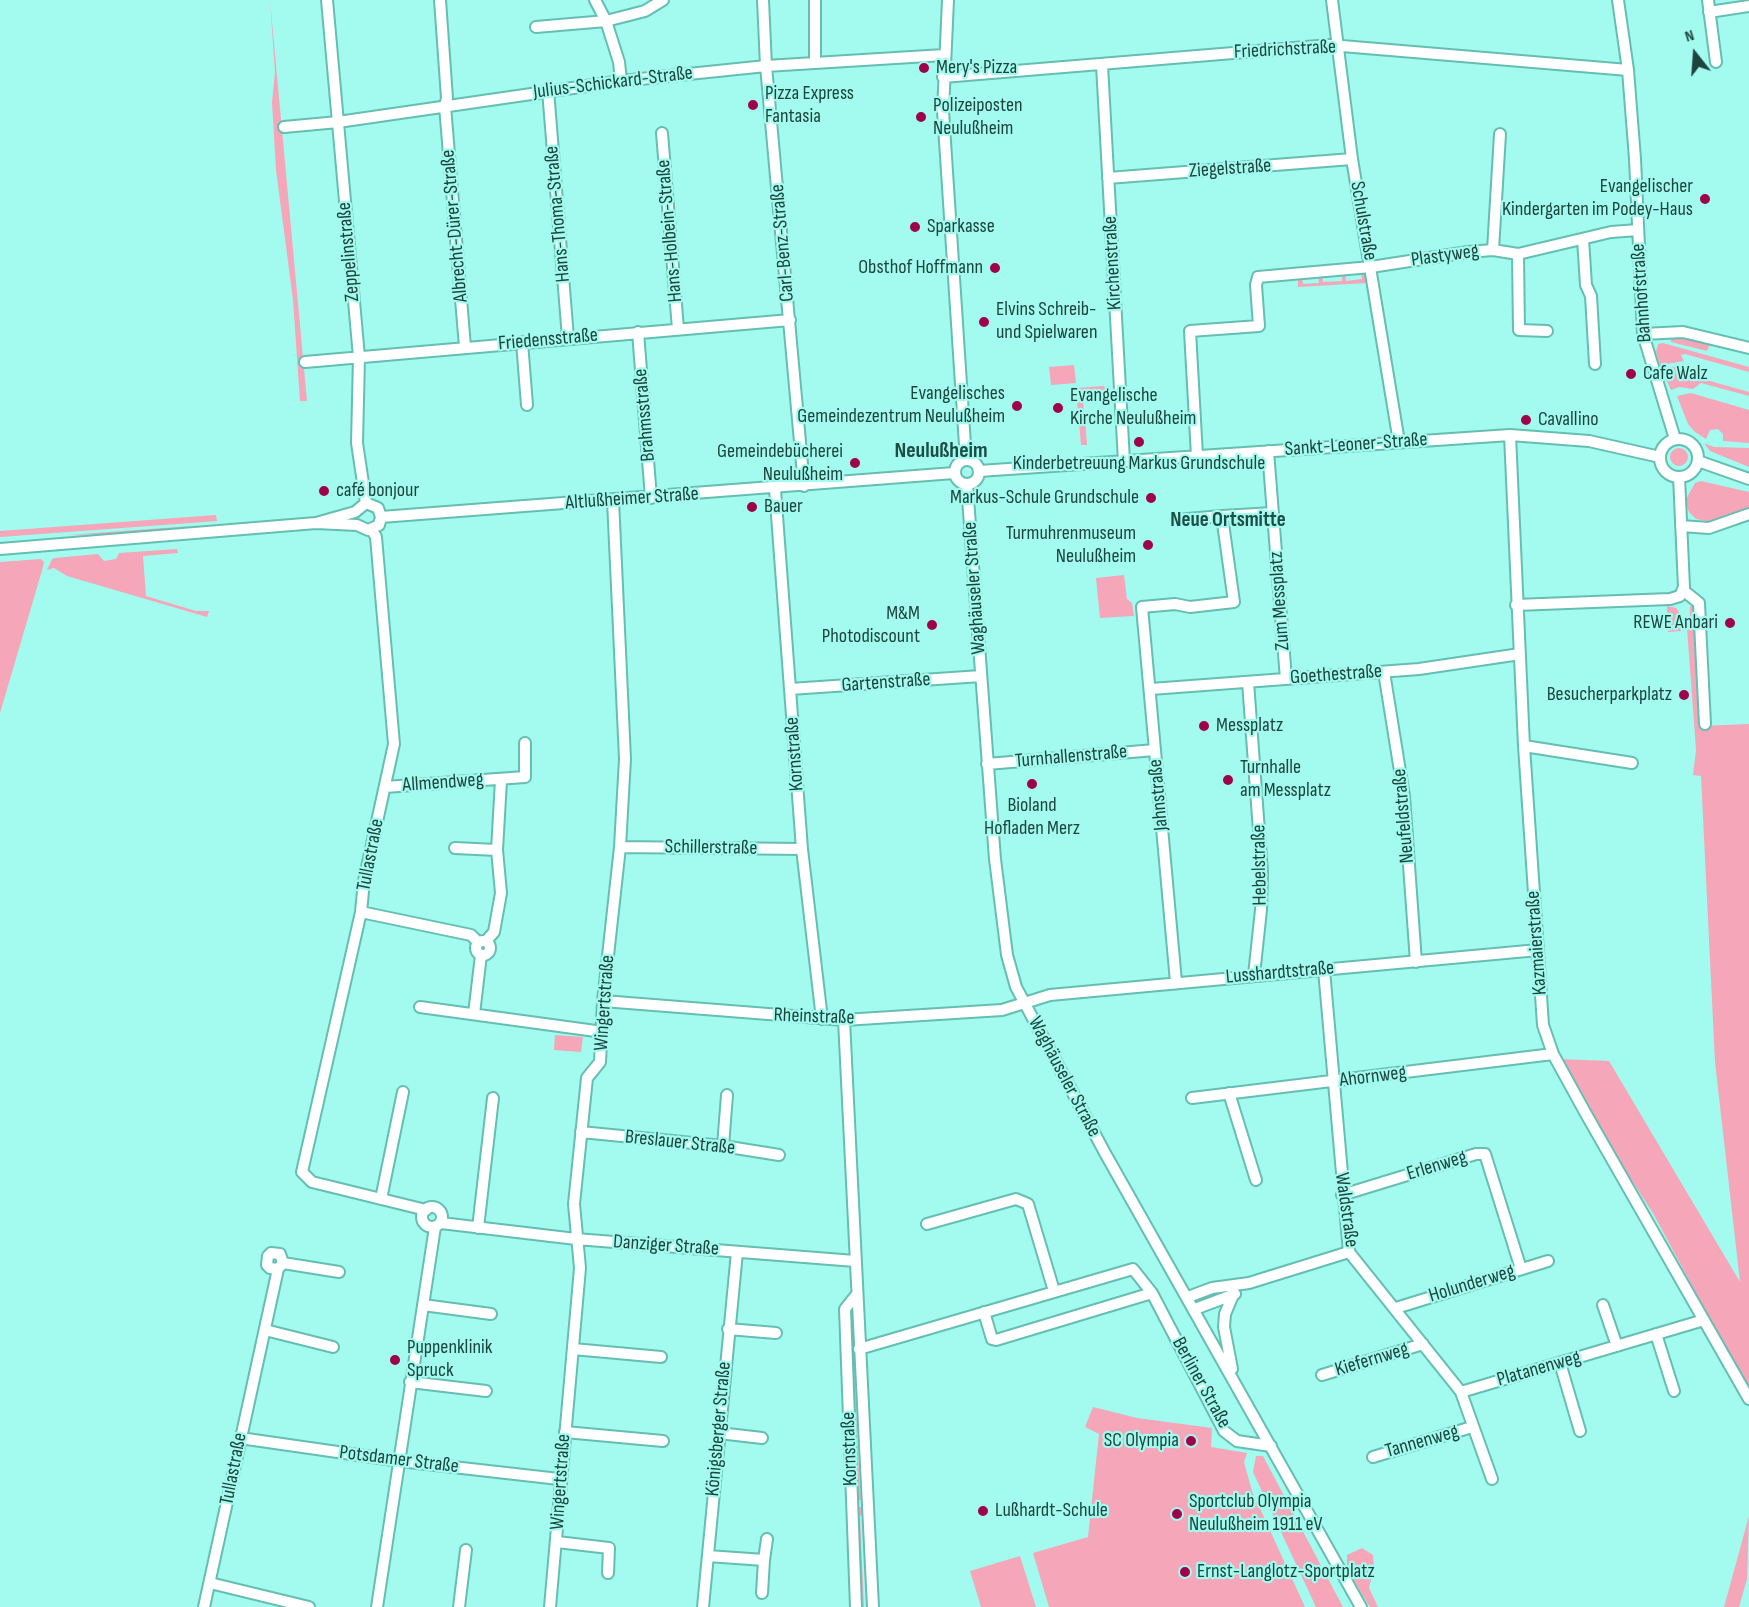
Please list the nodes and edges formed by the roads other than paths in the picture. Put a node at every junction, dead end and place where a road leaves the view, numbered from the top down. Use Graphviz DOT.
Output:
graph roads {
  1 [pos="327,0"];
  2 [pos="440,0"];
  3 [pos="595,0"];
  4 [pos="663,0"];
  5 [pos="763,0"];
  6 [pos="815,0"];
  7 [pos="948,0"];
  8 [pos="1332,0"];
  9 [pos="1618,0"];
  10 [pos="1708,0"];
  11 [pos="1749,6"];
  12 [pos="1709,12"];
  13 [pos="606,21"];
  14 [pos="536,27"];
  15 [pos="1337,46"];
  16 [pos="944,55"];
  17 [pos="816,63"];
  18 [pos="1716,63"];
  19 [pos="1102,65"];
  20 [pos="766,66"];
  21 [pos="1628,70"];
  22 [pos="942,77"];
  23 [pos="621,81"];
  24 [pos="548,90"];
  25 [pos="445,106"];
  26 [pos="338,122"];
  27 [pos="284,127"];
  28 [pos="662,133"];
  29 [pos="1500,134"];
  30 [pos="1352,159"];
  31 [pos="1108,178"];
  32 [pos="1638,230"];
  33 [pos="1583,239"];
  34 [pos="1492,250"];
  35 [pos="1518,254"];
  36 [pos="1371,267"];
  37 [pos="790,320"];
  38 [pos="678,329"];
  39 [pos="1547,331"];
  40 [pos="638,332"];
  41 [pos="1643,334"];
  42 [pos="568,338"];
  43 [pos="522,342"];
  44 [pos="465,347"];
  45 [pos="1749,348"];
  46 [pos="359,357"];
  47 [pos="305,362"];
  48 [pos="1595,364"];
  49 [pos="527,405"];
  50 [pos="1510,435"];
  51 [pos="1676,439"];
  52 [pos="1399,442"];
  53 [pos="1268,451"];
  54 [pos="1197,456"];
  55 [pos="1660,457"];
  56 [pos="966,460"];
  57 [pos="1124,461"];
  58 [pos="1698,461"];
  59 [pos="979,471"];
  60 [pos="954,473"];
  61 [pos="1679,477"];
  62 [pos="1749,480"];
  63 [pos="967,485"];
  64 [pos="804,486"];
  65 [pos="775,489"];
  66 [pos="651,498"];
  67 [pos="613,500"];
  68 [pos="366,503"];
  69 [pos="355,512"];
  70 [pos="1273,513"];
  71 [pos="1749,514"];
  72 [pos="1222,516"];
  73 [pos="381,517"];
  74 [pos="1176,520"];
  75 [pos="316,523"];
  76 [pos="357,525"];
  77 [pos="1681,526"];
  78 [pos="372,530"];
  79 [pos="0,549"];
  80 [pos="1682,593"];
  81 [pos="1516,605"];
  82 [pos="1520,654"];
  83 [pos="1384,672"];
  84 [pos="981,676"];
  85 [pos="1286,679"];
  86 [pos="1248,682"];
  87 [pos="1151,689"];
  88 [pos="790,690"];
  89 [pos="1705,724"];
  90 [pos="525,743"];
  91 [pos="1524,746"];
  92 [pos="1155,750"];
  93 [pos="1632,763"];
  94 [pos="987,764"];
  95 [pos="501,780"];
  96 [pos="385,787"];
  97 [pos="620,847"];
  98 [pos="455,848"];
  99 [pos="497,849"];
  100 [pos="802,849"];
  101 [pos="361,912"];
  102 [pos="482,942"];
  103 [pos="1538,950"];
  104 [pos="1416,962"];
  105 [pos="1324,970"];
  106 [pos="1254,975"];
  107 [pos="1176,982"];
  108 [pos="603,1001"];
  109 [pos="1024,1003"];
  110 [pos="420,1007"];
  111 [pos="474,1014"];
  112 [pos="822,1019"];
  113 [pos="844,1020"];
  114 [pos="603,1032"];
  115 [pos="1553,1054"];
  116 [pos="1333,1082"];
  117 [pos="403,1092"];
  118 [pos="1230,1093"];
  119 [pos="727,1095"];
  120 [pos="493,1098"];
  121 [pos="1192,1098"];
  122 [pos="581,1132"];
  123 [pos="723,1146"];
  124 [pos="779,1155"];
  125 [pos="1256,1180"];
  126 [pos="1342,1195"];
  127 [pos="381,1198"];
  128 [pos="927,1224"];
  129 [pos="438,1225"];
  130 [pos="478,1228"];
  131 [pos="576,1239"];
  132 [pos="737,1251"];
  133 [pos="1349,1252"];
  134 [pos="855,1261"];
  135 [pos="1548,1261"];
  136 [pos="1521,1269"];
  137 [pos="339,1272"];
  138 [pos="1249,1283"];
  139 [pos="1054,1291"];
  140 [pos="1152,1293"];
  141 [pos="857,1294"];
  142 [pos="1233,1295"];
  143 [pos="1188,1297"];
  144 [pos="423,1305"];
  145 [pos="1603,1305"];
  146 [pos="1396,1308"];
  147 [pos="1195,1309"];
  148 [pos="984,1312"];
  149 [pos="491,1314"];
  150 [pos="1704,1320"];
  151 [pos="728,1329"];
  152 [pos="264,1330"];
  153 [pos="776,1333"];
  154 [pos="1656,1334"];
  155 [pos="1423,1344"];
  156 [pos="1617,1346"];
  157 [pos="333,1347"];
  158 [pos="573,1349"];
  159 [pos="859,1349"];
  160 [pos="661,1357"];
  161 [pos="1560,1363"];
  162 [pos="1322,1375"];
  163 [pos="1233,1379"];
  164 [pos="410,1382"];
  165 [pos="486,1391"];
  166 [pos="1674,1391"];
  167 [pos="1461,1392"];
  168 [pos="1749,1399"];
  169 [pos="1472,1428"];
  170 [pos="1580,1431"];
  171 [pos="565,1432"];
  172 [pos="719,1433"];
  173 [pos="240,1438"];
  174 [pos="762,1438"];
  175 [pos="663,1441"];
  176 [pos="1271,1446"];
  177 [pos="1372,1457"];
  178 [pos="400,1461"];
  179 [pos="559,1479"];
  180 [pos="1492,1479"];
  181 [pos="766,1539"];
  182 [pos="557,1542"];
  183 [pos="466,1550"];
  184 [pos="708,1556"];
  185 [pos="764,1560"];
  186 [pos="608,1573"];
  187 [pos="210,1583"];
  188 [pos="762,1593"];
  189 [pos="204,1607"];
  190 [pos="309,1607"];
  191 [pos="377,1607"];
  192 [pos="459,1607"];
  193 [pos="550,1607"];
  194 [pos="703,1607"];
  195 [pos="856,1607"];
  196 [pos="873,1607"];
  197 [pos="1361,1607"];
  1 -- 26 [label="street, Zeppelinstraße"];
  2 -- 25 [label="street, Albrecht-Dürer-Straße"];
  3 -- 13 [label="street"];
  4 -- 13 [label="street"];
  5 -- 20 [label="street, Carl-Benz-Straße"];
  6 -- 17 [label="street"];
  7 -- 16 [label="street"];
  8 -- 15 [label="street, Schulstraße"];
  9 -- 21 [label="street, Bahnhofstraße"];
  10 -- 12 [label="street"];
  11 -- 12 [label="street"];
  12 -- 18 [label="street"];
  13 -- 14 [label="street"];
  13 -- 23 [label="street"];
  15 -- 19 [label="street, Friedrichstraße"];
  15 -- 21 [label="street, Friedrichstraße"];
  15 -- 30 [label="street, Schulstraße"];
  16 -- 17 [label="street, Julius-Schickard-Straße"];
  16 -- 22 [label="street"];
  17 -- 20 [label="street, Julius-Schickard-Straße"];
  19 -- 22 [label="street, Friedrichstraße"];
  19 -- 31 [label="street, Kirchenstraße"];
  20 -- 23 [label="street, Julius-Schickard-Straße"];
  20 -- 37 [label="street, Carl-Benz-Straße"];
  21 -- 32 [label="street, Bahnhofstraße"];
  22 -- 56 [label="street"];
  23 -- 24 [label="street, Julius-Schickard-Straße"];
  24 -- 25 [label="street, Julius-Schickard-Straße"];
  24 -- 42 [label="street, Hans-Thoma-Straße"];
  25 -- 26 [label="street, Julius-Schickard-Straße"];
  25 -- 44 [label="street, Albrecht-Dürer-Straße"];
  26 -- 27 [label="street, Julius-Schickard-Straße"];
  26 -- 46 [label="street, Zeppelinstraße"];
  28 -- 38 [label="street, Hans-Holbein-Straße"];
  29 -- 34 [label="street"];
  30 -- 31 [label="street, Ziegelstraße"];
  30 -- 36 [label="street, Schulstraße"];
  31 -- 57 [label="street, Kirchenstraße"];
  32 -- 33 [label="street, Plastyweg"];
  32 -- 41 [label="street, Bahnhofstraße"];
  33 -- 35 [label="street, Plastyweg"];
  33 -- 48 [label="street"];
  34 -- 35 [label="street, Plastyweg"];
  34 -- 36 [label="street, Plastyweg"];
  35 -- 39 [label="street"];
  36 -- 52 [label="street, Schulstraße"];
  36 -- 54 [label="street, Plastyweg"];
  37 -- 38 [label="street, Friedensstraße"];
  37 -- 64 [label="street, Carl-Benz-Straße"];
  38 -- 40 [label="street, Friedensstraße"];
  40 -- 42 [label="street, Friedensstraße"];
  40 -- 66 [label="street, Brahmsstraße"];
  41 -- 45 [label="street"];
  41 -- 51 [label="street, Bahnhofstraße"];
  42 -- 43 [label="street, Friedensstraße"];
  43 -- 44 [label="street, Friedensstraße"];
  43 -- 49 [label="street"];
  44 -- 46 [label="street, Friedensstraße"];
  46 -- 47 [label="street, Friedensstraße"];
  46 -- 68 [label="street, Zeppelinstraße"];
  50 -- 52 [label="street, Sankt-Leoner-Straße"];
  50 -- 55 [label="street, Sankt-Leoner-Straße"];
  50 -- 81 [label="street, Kazmaierstraße"];
  51 -- 55 [label="street"];
  51 -- 58 [label="street"];
  52 -- 53 [label="street, Sankt-Leoner-Straße"];
  53 -- 54 [label="street, Sankt-Leoner-Straße"];
  53 -- 70 [label="street, Zum Messplatz"];
  54 -- 57 [label="street, Sankt-Leoner-Straße"];
  55 -- 61 [label="street"];
  56 -- 59 [label="street"];
  56 -- 60 [label="street"];
  57 -- 59 [label="street, Sankt-Leoner-Straße"];
  58 -- 61 [label="street"];
  58 -- 62 [label="street"];
  59 -- 63 [label="street"];
  60 -- 63 [label="street"];
  60 -- 64 [label="street, Altlußheimer Straße"];
  61 -- 77 [label="street"];
  63 -- 84 [label="street, Waghäuseler Straße"];
  64 -- 65 [label="street, Altlußheimer Straße"];
  65 -- 66 [label="street, Altlußheimer Straße"];
  65 -- 88 [label="street, Kornstraße"];
  66 -- 67 [label="street, Altlußheimer Straße"];
  67 -- 73 [label="street, Altlußheimer Straße"];
  67 -- 97 [label="street, Wingertstraße"];
  68 -- 69 [label="street"];
  68 -- 73 [label="street"];
  69 -- 75 [label="street"];
  69 -- 76 [label="street"];
  70 -- 72 [label="street"];
  70 -- 85 [label="street, Zum Messplatz"];
  71 -- 77 [label="street"];
  72 -- 74 [label="street"];
  72 -- 87 [label="street, Jahnstraße"];
  73 -- 78 [label="street"];
  75 -- 76 [label="street"];
  75 -- 79 [label="street"];
  76 -- 78 [label="street"];
  77 -- 80 [label="street"];
  78 -- 96 [label="street, Tullastraße"];
  80 -- 81 [label="street"];
  80 -- 89 [label="street"];
  81 -- 82 [label="street, Kazmaierstraße"];
  82 -- 83 [label="street, Goethestraße"];
  82 -- 91 [label="street, Kazmaierstraße"];
  83 -- 85 [label="street, Goethestraße"];
  83 -- 104 [label="street, Neufeldstraße"];
  84 -- 88 [label="street, Gartenstraße"];
  84 -- 94 [label="street, Waghäuseler Straße"];
  85 -- 86 [label="street, Goethestraße"];
  86 -- 87 [label="street, Goethestraße"];
  86 -- 106 [label="street, Hebelstraße"];
  87 -- 92 [label="street, Jahnstraße"];
  88 -- 100 [label="street, Kornstraße"];
  90 -- 95 [label="street, Allmendweg"];
  91 -- 93 [label="street"];
  91 -- 103 [label="street, Kazmaierstraße"];
  92 -- 94 [label="street, Turnhallenstraße"];
  92 -- 107 [label="street, Jahnstraße"];
  94 -- 109 [label="street, Waghäuseler Straße"];
  95 -- 96 [label="street, Allmendweg"];
  95 -- 99 [label="street, Allmendweg"];
  96 -- 101 [label="street, Tullastraße"];
  97 -- 100 [label="street, Schillerstraße"];
  97 -- 108 [label="street, Wingertstraße"];
  98 -- 99 [label="street"];
  99 -- 102 [label="street, Allmendweg"];
  100 -- 112 [label="street, Kornstraße"];
  101 -- 102 [label="street"];
  101 -- 127 [label="street, Tullastraße"];
  102 -- 111 [label="street"];
  103 -- 104 [label="street, Lusshardtstraße"];
  103 -- 115 [label="street, Kazmaierstraße"];
  104 -- 105 [label="street, Lusshardtstraße"];
  105 -- 106 [label="street, Lusshardtstraße"];
  105 -- 116 [label="street, Waldstraße"];
  106 -- 107 [label="street, Lusshardtstraße"];
  107 -- 109 [label="street, Lusshardtstraße"];
  108 -- 112 [label="street, Rheinstraße"];
  108 -- 114 [label="street, Wingertstraße"];
  109 -- 113 [label="street, Rheinstraße"];
  109 -- 143 [label="street, Waghäuseler Straße"];
  110 -- 111 [label="street"];
  111 -- 114 [label="street"];
  112 -- 113 [label="street, Rheinstraße"];
  113 -- 134 [label="street, Kornstraße"];
  114 -- 122 [label="street, Wingertstraße"];
  115 -- 116 [label="street, Ahornweg"];
  115 -- 150 [label="street, Kazmaierstraße"];
  116 -- 118 [label="street, Ahornweg"];
  116 -- 126 [label="street, Waldstraße"];
  117 -- 127 [label="street"];
  118 -- 121 [label="street, Ahornweg"];
  118 -- 125 [label="street"];
  119 -- 123 [label="street"];
  120 -- 130 [label="street"];
  122 -- 123 [label="street, Breslauer Straße"];
  122 -- 131 [label="street, Wingertstraße"];
  123 -- 124 [label="street, Breslauer Straße"];
  126 -- 133 [label="street, Waldstraße"];
  126 -- 136 [label="street, Erlenweg"];
  127 -- 129 [label="street"];
  128 -- 139 [label="street"];
  129 -- 130 [label="street, Danziger Straße"];
  129 -- 144 [label="street"];
  130 -- 131 [label="street, Danziger Straße"];
  131 -- 132 [label="street, Danziger Straße"];
  131 -- 158 [label="street, Wingertstraße"];
  132 -- 134 [label="street, Danziger Straße"];
  132 -- 151 [label="street, Königsberger Straße"];
  133 -- 138 [label="street"];
  133 -- 146 [label="street, Waldstraße"];
  134 -- 141 [label="street, Kornstraße"];
  135 -- 136 [label="street, Holunderweg"];
  136 -- 146 [label="street, Holunderweg"];
  137 -- 152 [label="street, Tullastraße"];
  138 -- 142 [label="street"];
  138 -- 143 [label="street"];
  139 -- 140 [label="street, Berliner Straße"];
  139 -- 148 [label="street, Berliner Straße"];
  140 -- 148 [label="street"];
  140 -- 176 [label="street, Berliner Straße"];
  141 -- 159 [label="street, Kornstraße"];
  141 -- 195 [label="street, Kornstraße"];
  142 -- 147 [label="street"];
  142 -- 163 [label="street"];
  143 -- 147 [label="street, Waghäuseler Straße"];
  144 -- 149 [label="street"];
  144 -- 164 [label="street"];
  145 -- 156 [label="street"];
  146 -- 155 [label="street, Waldstraße"];
  147 -- 163 [label="street, Waghäuseler Straße"];
  148 -- 159 [label="street, Berliner Straße"];
  150 -- 154 [label="street, Platanenweg"];
  150 -- 168 [label="street, Kazmaierstraße"];
  151 -- 153 [label="street"];
  151 -- 172 [label="street, Königsberger Straße"];
  152 -- 157 [label="street"];
  152 -- 173 [label="street, Tullastraße"];
  154 -- 156 [label="street, Platanenweg"];
  154 -- 166 [label="street"];
  155 -- 162 [label="street, Kiefernweg"];
  155 -- 167 [label="street, Waldstraße"];
  156 -- 161 [label="street, Platanenweg"];
  158 -- 160 [label="street"];
  158 -- 171 [label="street, Wingertstraße"];
  159 -- 196 [label="street, Kornstraße"];
  161 -- 167 [label="street, Platanenweg"];
  161 -- 170 [label="street"];
  163 -- 176 [label="street, Waghäuseler Straße"];
  164 -- 165 [label="street"];
  164 -- 178 [label="street"];
  167 -- 169 [label="street, Waldstraße"];
  169 -- 177 [label="street, Tannenweg"];
  169 -- 180 [label="street, Waldstraße"];
  171 -- 175 [label="street"];
  171 -- 179 [label="street, Wingertstraße"];
  172 -- 174 [label="street"];
  172 -- 184 [label="street, Königsberger Straße"];
  173 -- 178 [label="street, Potsdamer Straße"];
  173 -- 187 [label="street, Tullastraße"];
  176 -- 197 [label="street, Waghäuseler Straße"];
  178 -- 179 [label="street, Potsdamer Straße"];
  178 -- 191 [label="street"];
  179 -- 182 [label="street, Wingertstraße"];
  181 -- 185 [label="street"];
  182 -- 186 [label="street"];
  182 -- 193 [label="street, Wingertstraße"];
  183 -- 192 [label="street"];
  184 -- 185 [label="street"];
  184 -- 194 [label="street, Königsberger Straße"];
  185 -- 188 [label="street"];
  187 -- 189 [label="street, Tullastraße"];
  187 -- 190 [label="street"];
}
